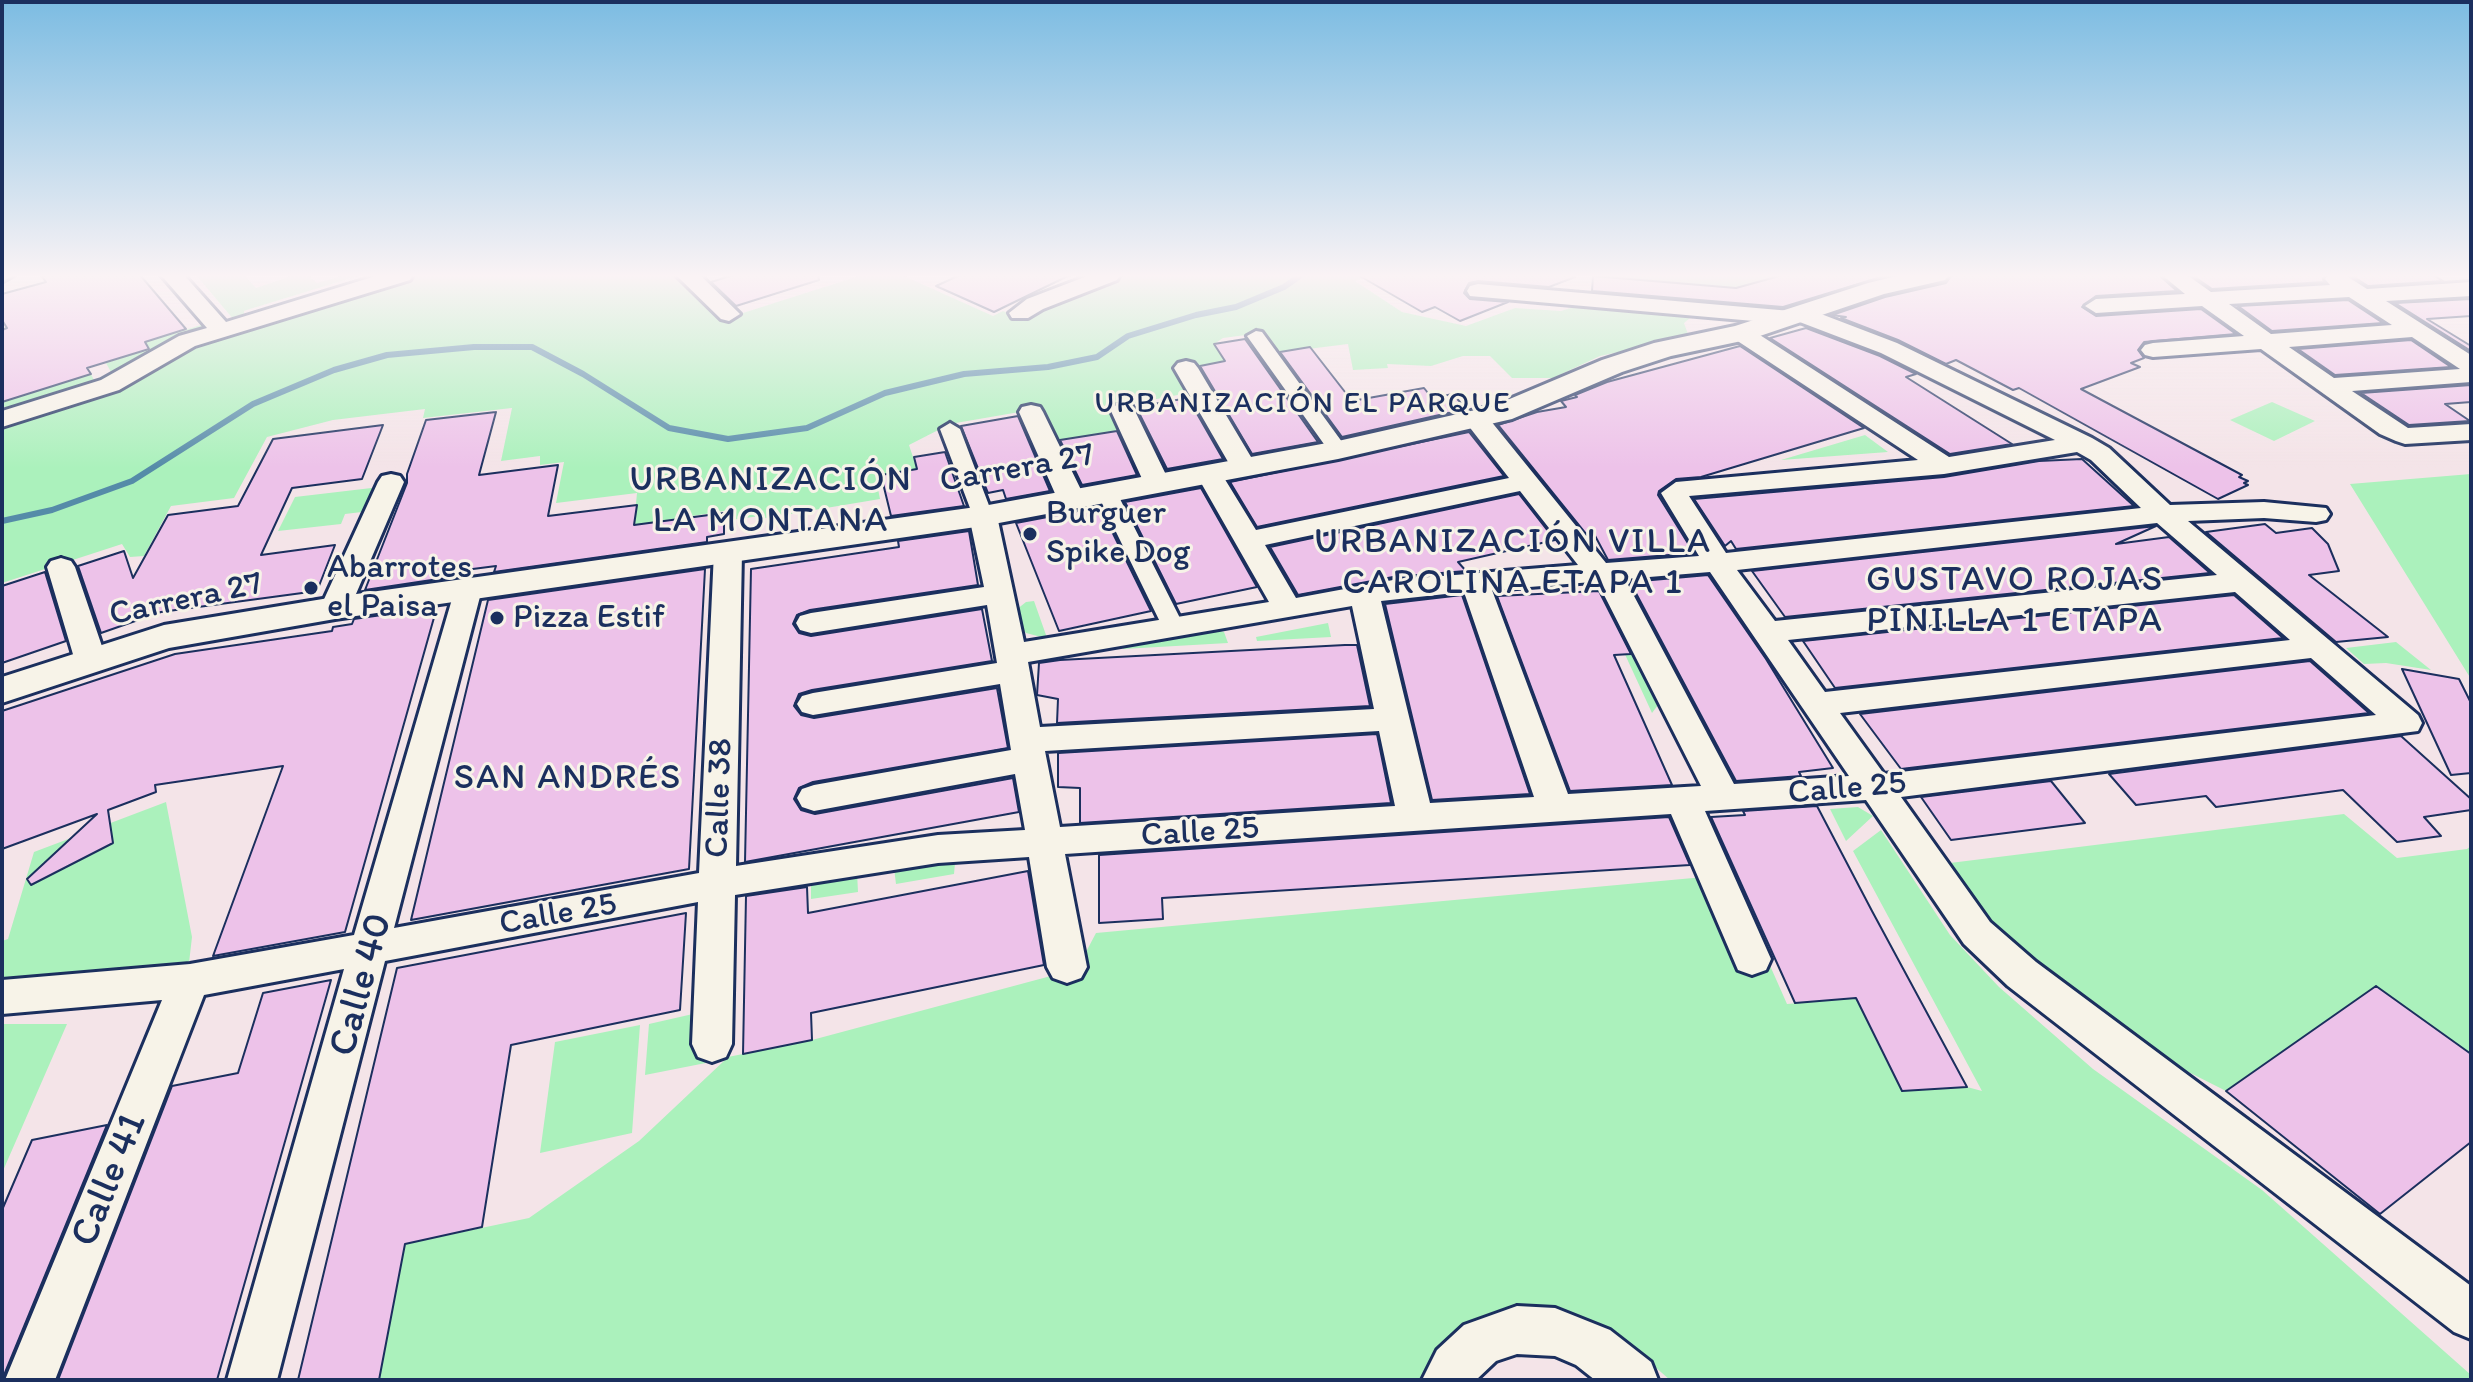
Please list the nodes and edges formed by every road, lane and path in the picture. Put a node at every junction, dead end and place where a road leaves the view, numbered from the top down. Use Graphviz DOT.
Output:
graph roads {
  1 [pos="192,339"];
  2 [pos="1259,339"];
  3 [pos="1710,339"];
  4 [pos="1751,339"];
  5 [pos="1864,339"];
  6 [pos="2285,339"];
  7 [pos="2431,339"];
  8 [pos="2264,341"];
  9 [pos="2471,343"];
  10 [pos="2440,345"];
  11 [pos="2153,350"];
  12 [pos="2471,365"];
  13 [pos="1186,368"];
  14 [pos="2471,375"];
  15 [pos="2328,386"];
  16 [pos="1123,411"];
  17 [pos="1031,412"];
  18 [pos="2,419"];
  19 [pos="1477,420"];
  20 [pos="950,429"];
  21 [pos="2471,432"];
  22 [pos="2083,443"];
  23 [pos="1338,450"];
  24 [pos="1944,466"];
  25 [pos="1244,467"];
  26 [pos="1209,474"];
  27 [pos="391,482"];
  28 [pos="1526,482"];
  29 [pos="1157,483"];
  30 [pos="1106,491"];
  31 [pos="1071,498"];
  32 [pos="2163,514"];
  33 [pos="2316,514"];
  34 [pos="983,516"];
  35 [pos="1247,540"];
  36 [pos="728,552"];
  37 [pos="1718,563"];
  38 [pos="61,567"];
  39 [pos="1598,572"];
  40 [pos="2241,582"];
  41 [pos="1475,583"];
  42 [pos="467,589"];
  43 [pos="1364,593"];
  44 [pos="1000,594"];
  45 [pos="335,608"];
  46 [pos="1288,609"];
  47 [pos="811,623"];
  48 [pos="1174,628"];
  49 [pos="1768,632"];
  50 [pos="2316,647"];
  51 [pos="91,661"];
  52 [pos="1013,662"];
  53 [pos="2,690"];
  54 [pos="813,704"];
  55 [pos="1819,704"];
  56 [pos="1393,719"];
  57 [pos="1029,750"];
  58 [pos="1877,787"];
  59 [pos="814,798"];
  60 [pos="1725,799"];
  61 [pos="1683,802"];
  62 [pos="1556,810"];
  63 [pos="1416,819"];
  64 [pos="1046,843"];
  65 [pos="717,886"];
  66 [pos="372,948"];
  67 [pos="1752,959"];
  68 [pos="1067,967"];
  69 [pos="190,981"];
  70 [pos="2,997"];
  71 [pos="712,1044"];
  72 [pos="2471,1315"];
  73 [pos="30,1380"];
  74 [pos="252,1380"];
  75 [pos="1447,1380"];
  76 [pos="1633,1380"];
  1 -- 18 [label="street"];
  2 -- 23 [label="street"];
  3 -- 19 [label="street, Carrera 27"];
  4 -- 24 [label="street"];
  5 -- 22 [label="street"];
  6 -- 8 [label="street"];
  7 -- 10 [label="street"];
  8 -- 11 [label="street"];
  8 -- 15 [label="street"];
  9 -- 10 [label="street"];
  10 -- 12 [label="street"];
  13 -- 25 [label="street"];
  14 -- 15 [label="street"];
  15 -- 21 [label="street"];
  16 -- 29 [label="street"];
  17 -- 31 [label="street"];
  19 -- 23 [label="street, Carrera 27"];
  19 -- 28 [label="street"];
  20 -- 34 [label="street"];
  22 -- 24 [label="street"];
  22 -- 32 [label="street"];
  23 -- 25 [label="street, Carrera 27"];
  24 -- 37 [label="street"];
  25 -- 26 [label="street, Carrera 27"];
  26 -- 29 [label="street, Carrera 27"];
  26 -- 35 [label="street"];
  27 -- 45 [label="street"];
  28 -- 35 [label="street"];
  28 -- 39 [label="street"];
  29 -- 30 [label="street, Carrera 27"];
  30 -- 31 [label="street, Carrera 27"];
  30 -- 48 [label="street"];
  31 -- 34 [label="street, Carrera 27"];
  32 -- 33 [label="street"];
  32 -- 37 [label="street"];
  32 -- 40 [label="street"];
  34 -- 36 [label="street, Carrera 27"];
  34 -- 44 [label="street"];
  35 -- 46 [label="street"];
  36 -- 42 [label="street, Carrera 27"];
  36 -- 65 [label="street, Calle 38"];
  37 -- 39 [label="street"];
  37 -- 49 [label="street"];
  38 -- 51 [label="street"];
  39 -- 41 [label="street"];
  39 -- 60 [label="street"];
  40 -- 49 [label="street"];
  40 -- 50 [label="street"];
  41 -- 43 [label="street"];
  41 -- 62 [label="street"];
  42 -- 45 [label="street, Carrera 27"];
  42 -- 66 [label="street, Calle 40"];
  43 -- 46 [label="street"];
  43 -- 56 [label="street"];
  44 -- 47 [label="street"];
  44 -- 52 [label="street"];
  45 -- 51 [label="street, Carrera 27"];
  46 -- 48 [label="street"];
  48 -- 52 [label="street"];
  49 -- 55 [label="street"];
  50 -- 55 [label="street"];
  50 -- 58 [label="street, Calle 25"];
  51 -- 53 [label="street, Carrera 27"];
  52 -- 54 [label="street"];
  52 -- 57 [label="street"];
  55 -- 58 [label="street"];
  56 -- 57 [label="street"];
  56 -- 63 [label="street"];
  57 -- 59 [label="street"];
  57 -- 64 [label="street"];
  58 -- 60 [label="street, Calle 25"];
  58 -- 72 [label="street"];
  60 -- 61 [label="street, Calle 25"];
  61 -- 62 [label="street, Calle 25"];
  61 -- 67 [label="street"];
  62 -- 63 [label="street, Calle 25"];
  63 -- 64 [label="street, Calle 25"];
  64 -- 65 [label="street, Calle 25"];
  64 -- 68 [label="street"];
  65 -- 66 [label="street, Calle 25"];
  65 -- 71 [label="street, Calle 38"];
  66 -- 69 [label="street, Calle 25"];
  66 -- 74 [label="street, Calle 40"];
  69 -- 70 [label="street, Calle 25"];
  69 -- 73 [label="street, Calle 41"];
  75 -- 76 [label="street"];
}
